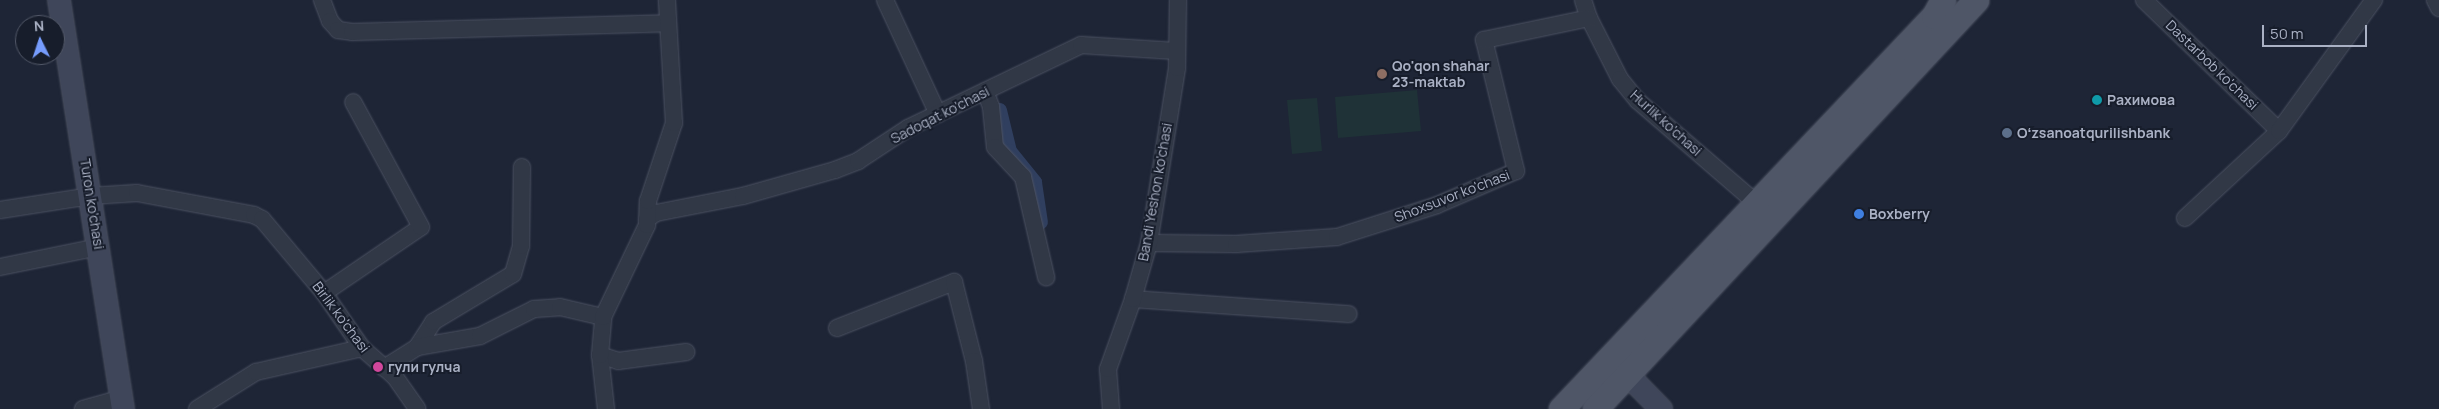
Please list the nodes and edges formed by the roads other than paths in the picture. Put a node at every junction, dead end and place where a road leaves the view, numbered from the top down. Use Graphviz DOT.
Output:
graph roads {
  1 [pos="59,0"];
  2 [pos="322,0"];
  3 [pos="667,0"];
  4 [pos="885,0"];
  5 [pos="1178,0"];
  6 [pos="1583,0"];
  7 [pos="1943,0"];
  8 [pos="1976,0"];
  9 [pos="2144,0"];
  10 [pos="2374,0"];
  11 [pos="2435,0"];
  12 [pos="2439,8"];
  13 [pos="1589,18"];
  14 [pos="668,23"];
  15 [pos="1176,51"];
  16 [pos="985,91"];
  17 [pos="353,102"];
  18 [pos="938,114"];
  19 [pos="2279,131"];
  20 [pos="522,167"];
  21 [pos="90,196"];
  22 [pos="1756,202"];
  23 [pos="0,210"];
  24 [pos="2185,218"];
  25 [pos="647,219"];
  26 [pos="1149,243"];
  27 [pos="98,247"];
  28 [pos="0,267"];
  29 [pos="1046,277"];
  30 [pos="324,293"];
  31 [pos="1133,299"];
  32 [pos="1348,314"];
  33 [pos="603,318"];
  34 [pos="837,328"];
  35 [pos="417,347"];
  36 [pos="362,348"];
  37 [pos="686,352"];
  38 [pos="600,356"];
  39 [pos="1619,366"];
  40 [pos="384,368"];
  41 [pos="123,403"];
  42 [pos="82,409"];
  43 [pos="197,409"];
  44 [pos="417,409"];
  45 [pos="606,409"];
  46 [pos="981,409"];
  47 [pos="1111,409"];
  48 [pos="1561,409"];
  49 [pos="1595,409"];
  50 [pos="1662,409"];
  1 -- 21 [label="main road, Turon ko'chasi"];
  2 -- 14 [label="street"];
  3 -- 14 [label="street"];
  4 -- 18 [label="street"];
  5 -- 15 [label="street, Bandi Yeshon ko'chasi"];
  6 -- 13 [label="street, Hurlik ko'chasi"];
  7 -- 22 [label="main road"];
  8 -- 39 [label="main road"];
  9 -- 19 [label="street, Dastarbob ko'chasi"];
  10 -- 19 [label="street"];
  11 -- 12 [label="street"];
  13 -- 22 [label="street, Hurlik ko'chasi"];
  13 -- 26 [label="street, Shoxsuvor ko'chasi"];
  14 -- 25 [label="street"];
  15 -- 16 [label="street, Sadoqat ko'chasi"];
  15 -- 26 [label="street, Bandi Yeshon ko'chasi"];
  16 -- 18 [label="street, Sadoqat ko'chasi"];
  16 -- 29 [label="street"];
  17 -- 30 [label="street"];
  18 -- 25 [label="street, Sadoqat ko'chasi"];
  19 -- 24 [label="street"];
  20 -- 35 [label="street"];
  21 -- 23 [label="street, Birlik ko'chasi"];
  21 -- 27 [label="main road, Turon ko'chasi"];
  21 -- 30 [label="street, Birlik ko'chasi"];
  22 -- 39 [label="main road"];
  25 -- 33 [label="street"];
  26 -- 31 [label="street, Bandi Yeshon ko'chasi"];
  27 -- 28 [label="street"];
  27 -- 41 [label="main road, Turon ko'chasi"];
  30 -- 36 [label="street, Birlik ko'chasi"];
  31 -- 32 [label="street"];
  31 -- 47 [label="street, Bandi Yeshon ko'chasi"];
  33 -- 35 [label="street"];
  33 -- 38 [label="street"];
  34 -- 46 [label="street"];
  35 -- 40 [label="street"];
  36 -- 40 [label="street, Birlik ko'chasi"];
  36 -- 43 [label="street"];
  37 -- 38 [label="street"];
  38 -- 45 [label="street"];
  39 -- 48 [label="main road"];
  39 -- 49 [label="main road"];
  39 -- 50 [label="main road"];
  40 -- 44 [label="street, Birlik ko'chasi"];
  41 -- 42 [label="street"];
}
